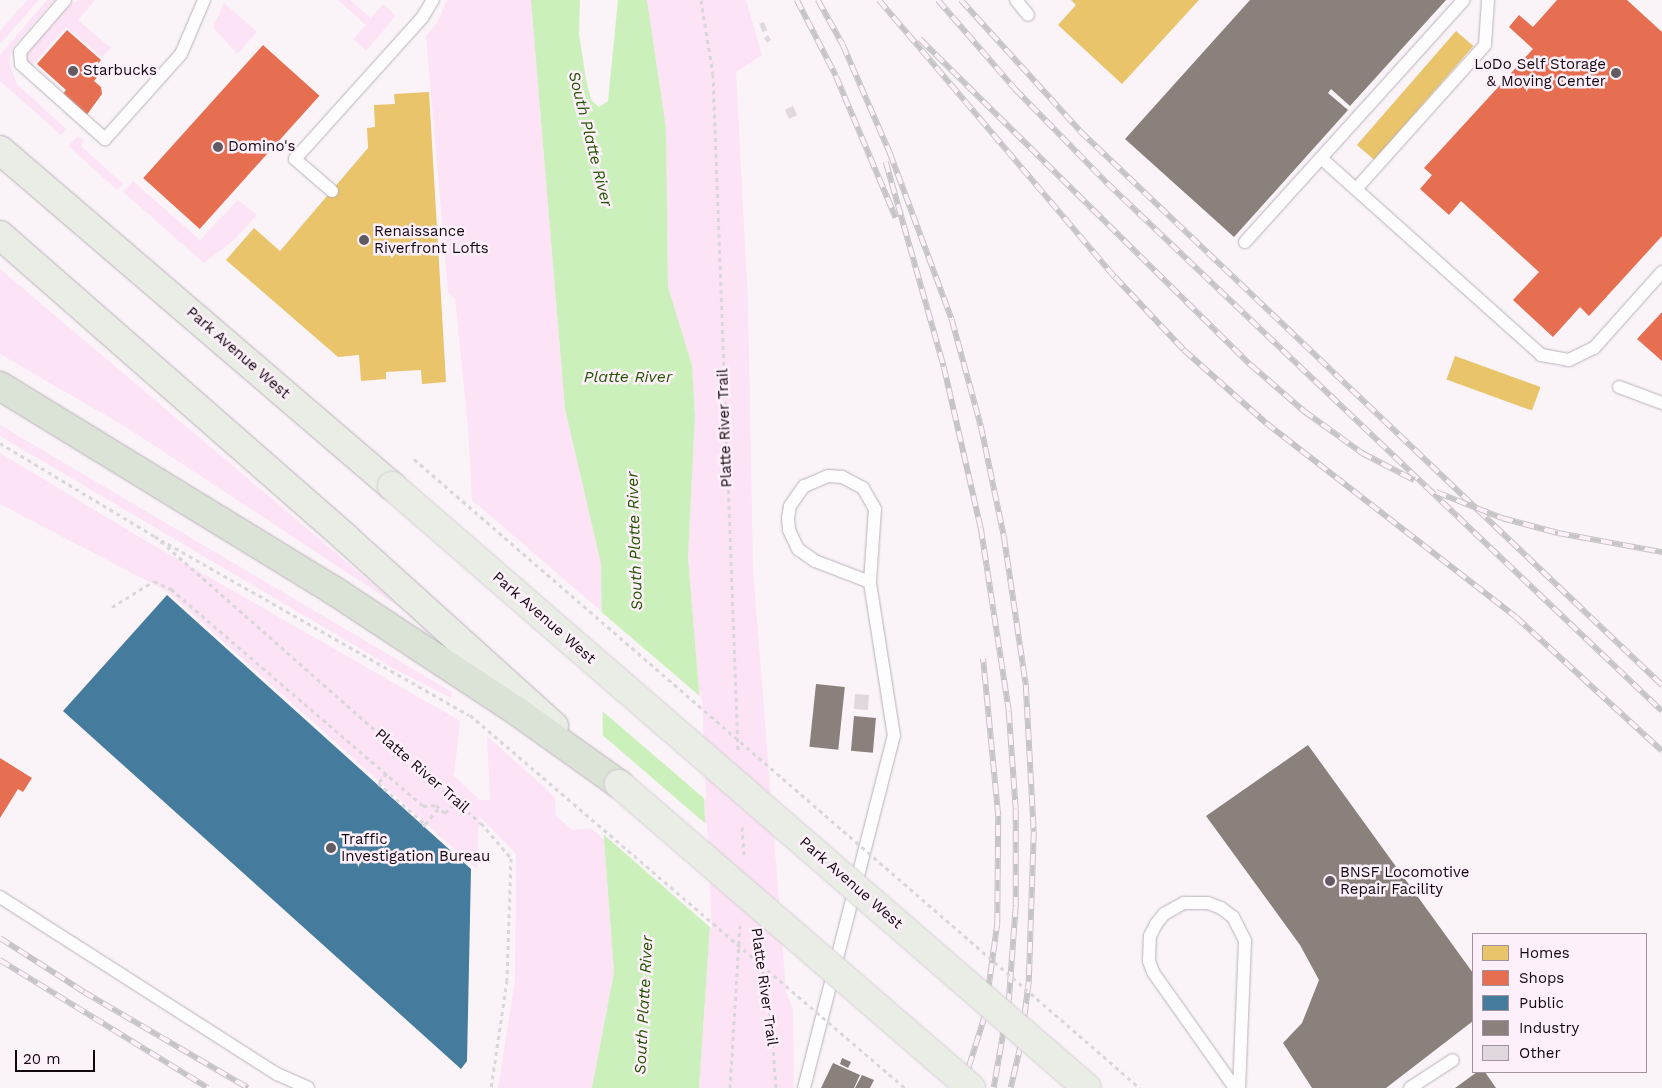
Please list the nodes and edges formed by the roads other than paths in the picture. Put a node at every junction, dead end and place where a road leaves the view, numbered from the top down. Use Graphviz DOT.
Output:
graph roads {
  1 [pos="66,0"];
  2 [pos="204,0"];
  3 [pos="433,0"];
  4 [pos="1016,0"];
  5 [pos="1464,0"];
  6 [pos="1488,0"];
  7 [pos="1028,15"];
  8 [pos="0,150"];
  9 [pos="1321,158"];
  10 [pos="1356,189"];
  11 [pos="332,191"];
  12 [pos="0,236"];
  13 [pos="1245,242"];
  14 [pos="1662,272"];
  15 [pos="0,386"];
  16 [pos="1619,387"];
  17 [pos="1662,403"];
  18 [pos="870,582"];
  19 [pos="619,784"];
  20 [pos="0,897"];
  21 [pos="1453,1060"];
  22 [pos="308,1088"];
  23 [pos="804,1088"];
  24 [pos="971,1088"];
  25 [pos="1087,1088"];
  26 [pos="1235,1088"];
  27 [pos="1239,1088"];
  28 [pos="1410,1088"];
  1 -- 2 [label="lane"];
  3 -- 11 [label="lane"];
  4 -- 7 [label="lane"];
  5 -- 9 [label="lane"];
  6 -- 10 [label="lane"];
  8 -- 25 [label="main road, Park Avenue West, bridge"];
  9 -- 10 [label="lane"];
  9 -- 13 [label="lane"];
  10 -- 14 [label="lane"];
  12 -- 19 [label="main road"];
  15 -- 19 [label="highway"];
  16 -- 17 [label="lane"];
  18 -- 18 [label="lane"];
  18 -- 23 [label="lane"];
  19 -- 24 [label="main road, bridge"];
  20 -- 22 [label="lane"];
  21 -- 28 [label="lane"];
  26 -- 27 [label="lane"];
}
